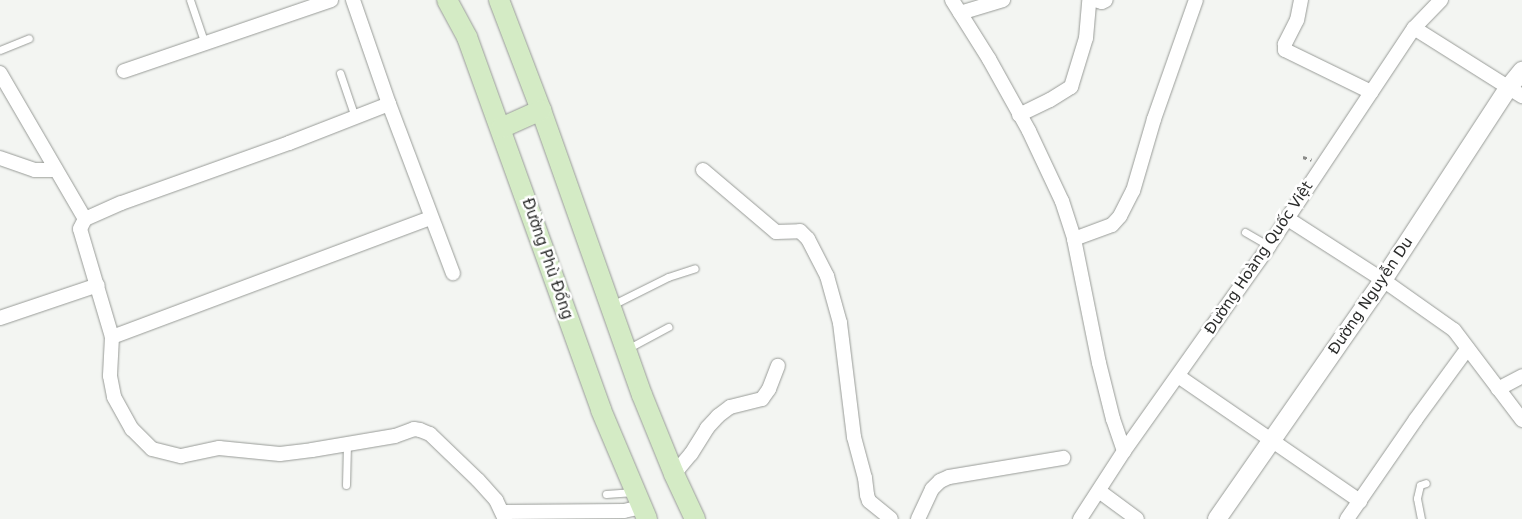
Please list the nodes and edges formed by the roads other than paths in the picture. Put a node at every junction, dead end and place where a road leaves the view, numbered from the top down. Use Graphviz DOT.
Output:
graph roads {
  1 [pos="190,0"];
  2 [pos="331,0"];
  3 [pos="353,0"];
  4 [pos="447,0"];
  5 [pos="499,0"];
  6 [pos="952,0"];
  7 [pos="1003,0"];
  8 [pos="1089,0"];
  9 [pos="1095,0"];
  10 [pos="1106,0"];
  11 [pos="1196,0"];
  12 [pos="1301,0"];
  13 [pos="1441,0"];
  14 [pos="960,13"];
  15 [pos="1414,28"];
  16 [pos="29,38"];
  17 [pos="205,44"];
  18 [pos="0,50"];
  19 [pos="1522,70"];
  20 [pos="124,71"];
  21 [pos="0,73"];
  22 [pos="340,73"];
  23 [pos="1515,91"];
  24 [pos="1371,92"];
  25 [pos="388,104"];
  26 [pos="541,110"];
  27 [pos="1019,115"];
  28 [pos="355,117"];
  29 [pos="501,128"];
  30 [pos="0,158"];
  31 [pos="56,170"];
  32 [pos="703,170"];
  33 [pos="430,218"];
  34 [pos="85,219"];
  35 [pos="1288,219"];
  36 [pos="1245,232"];
  37 [pos="1074,239"];
  38 [pos="1269,246"];
  39 [pos="695,268"];
  40 [pos="452,273"];
  41 [pos="1383,280"];
  42 [pos="98,284"];
  43 [pos="612,305"];
  44 [pos="0,318"];
  45 [pos="668,328"];
  46 [pos="112,337"];
  47 [pos="627,349"];
  48 [pos="1468,349"];
  49 [pos="778,366"];
  50 [pos="1178,376"];
  51 [pos="1522,376"];
  52 [pos="1498,389"];
  53 [pos="1522,420"];
  54 [pos="1273,439"];
  55 [pos="346,444"];
  56 [pos="1124,451"];
  57 [pos="1063,458"];
  58 [pos="674,474"];
  59 [pos="1426,483"];
  60 [pos="346,485"];
  61 [pos="1099,491"];
  62 [pos="606,494"];
  63 [pos="1360,501"];
  64 [pos="641,506"];
  65 [pos="504,515"];
  66 [pos="695,519"];
  67 [pos="890,519"];
  68 [pos="918,519"];
  69 [pos="1080,519"];
  70 [pos="1137,519"];
  71 [pos="1217,519"];
  72 [pos="1347,519"];
  73 [pos="1421,519"];
  1 -- 17 [label="lane"];
  2 -- 17 [label="street"];
  3 -- 25 [label="street"];
  4 -- 29 [label="main road, Đường Phù Đổng"];
  5 -- 26 [label="main road"];
  6 -- 14 [label="street"];
  7 -- 14 [label="street"];
  8 -- 27 [label="street"];
  9 -- 10 [label="street"];
  11 -- 37 [label="street"];
  12 -- 24 [label="street"];
  13 -- 15 [label="street, Đường Hoàng Quốc Việt"];
  14 -- 27 [label="street"];
  15 -- 23 [label="street"];
  15 -- 24 [label="street, Đường Hoàng Quốc Việt"];
  16 -- 18 [label="lane"];
  17 -- 20 [label="street"];
  19 -- 23 [label="street, Đường Nguyễn Du"];
  21 -- 31 [label="street"];
  22 -- 28 [label="lane"];
  23 -- 41 [label="street, Đường Nguyễn Du"];
  24 -- 35 [label="street, Đường Hoàng Quốc Việt"];
  25 -- 28 [label="street"];
  25 -- 33 [label="street"];
  26 -- 29 [label="main road"];
  26 -- 43 [label="main road"];
  27 -- 37 [label="street"];
  28 -- 34 [label="street"];
  29 -- 64 [label="main road, Đường Phù Đổng"];
  30 -- 31 [label="street"];
  31 -- 34 [label="street"];
  32 -- 67 [label="street"];
  33 -- 40 [label="street"];
  33 -- 46 [label="street"];
  34 -- 42 [label="street"];
  35 -- 38 [label="street, Đường Hoàng Quốc Việt"];
  35 -- 41 [label="street"];
  36 -- 38 [label="lane"];
  37 -- 56 [label="street"];
  38 -- 50 [label="street, Đường Hoàng Quốc Việt"];
  39 -- 43 [label="lane"];
  41 -- 48 [label="street"];
  41 -- 54 [label="street, Đường Nguyễn Du"];
  42 -- 44 [label="street"];
  42 -- 46 [label="street"];
  43 -- 47 [label="main road"];
  45 -- 47 [label="lane"];
  46 -- 55 [label="street"];
  47 -- 58 [label="main road"];
  48 -- 52 [label="street"];
  48 -- 63 [label="street"];
  49 -- 58 [label="street"];
  50 -- 54 [label="street"];
  50 -- 56 [label="street, Đường Hoàng Quốc Việt"];
  51 -- 52 [label="street"];
  52 -- 53 [label="street"];
  54 -- 63 [label="street"];
  54 -- 71 [label="street, Đường Nguyễn Du"];
  55 -- 60 [label="lane"];
  55 -- 65 [label="street"];
  56 -- 61 [label="street, Đường Hoàng Quốc Việt"];
  57 -- 68 [label="street"];
  58 -- 66 [label="main road"];
  59 -- 73 [label="lane"];
  61 -- 69 [label="street, Đường Hoàng Quốc Việt"];
  61 -- 70 [label="street"];
  62 -- 64 [label="lane"];
  63 -- 72 [label="street"];
  64 -- 65 [label="street"];
}
